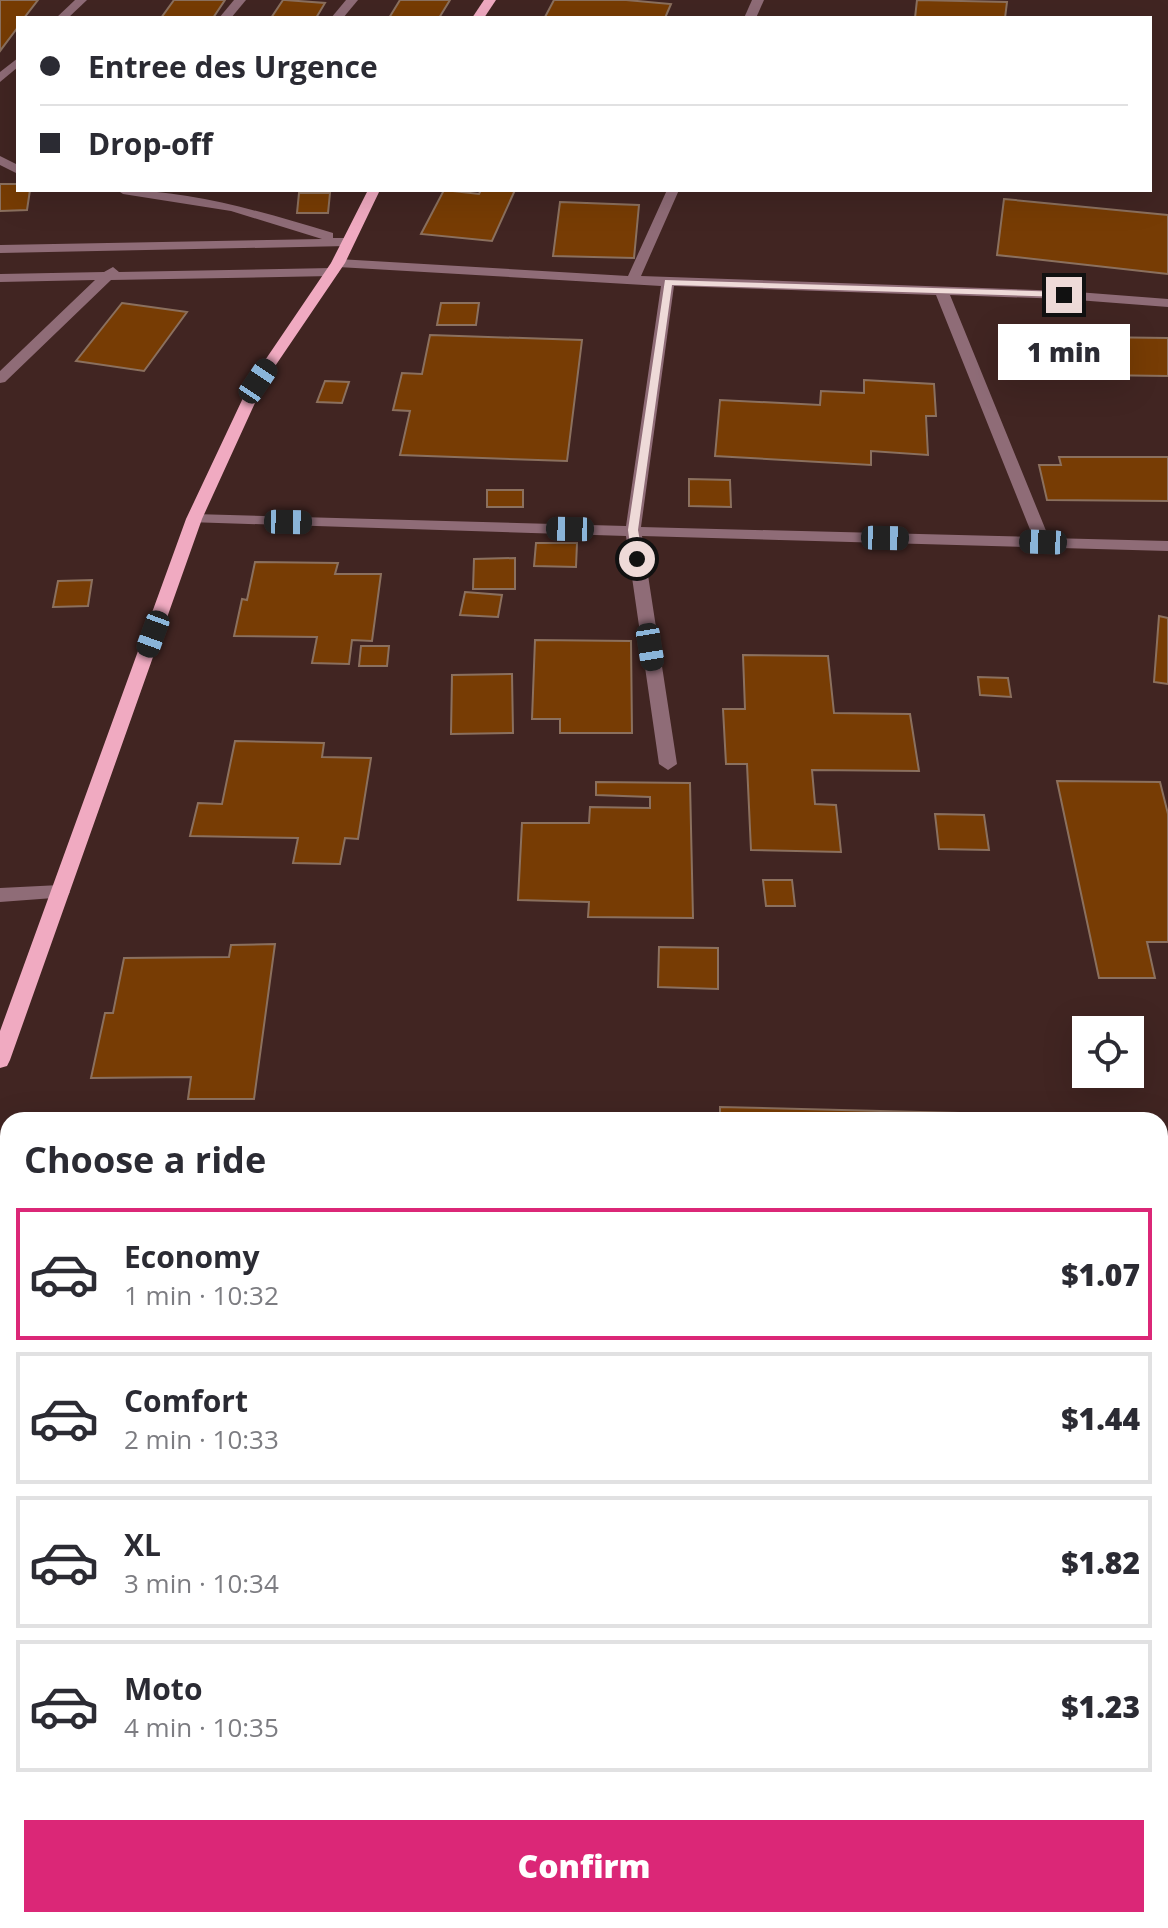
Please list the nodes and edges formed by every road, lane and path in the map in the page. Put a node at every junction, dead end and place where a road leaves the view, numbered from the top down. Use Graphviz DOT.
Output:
graph roads {
  1 [pos="81,0"];
  2 [pos="240,0"];
  3 [pos="352,0"];
  4 [pos="64,16"];
  5 [pos="227,16"];
  6 [pos="339,16"];
  7 [pos="16,63"];
  8 [pos="0,78"];
  9 [pos="136,192"];
  10 [pos="373,192"];
  11 [pos="672,192"];
  12 [pos="347,242"];
  13 [pos="123,245"];
  14 [pos="0,249"];
  15 [pos="335,268"];
  16 [pos="112,274"];
  17 [pos="0,278"];
  18 [pos="633,280"];
  19 [pos="668,282"];
  20 [pos="941,291"];
  21 [pos="1168,303"];
  22 [pos="0,379"];
  23 [pos="194,519"];
  24 [pos="633,530"];
  25 [pos="1043,542"];
  26 [pos="1168,546"];
  27 [pos="668,764"];
  28 [pos="60,892"];
  29 [pos="0,895"];
  30 [pos="0,1060"];
  1 -- 4 [label="street"];
  2 -- 5 [label="street"];
  3 -- 6 [label="street"];
  7 -- 8 [label="street"];
  9 -- 12 [label="street"];
  10 -- 12 [label="main road"];
  11 -- 18 [label="street"];
  12 -- 13 [label="street"];
  12 -- 15 [label="main road"];
  13 -- 14 [label="street"];
  13 -- 16 [label="street"];
  15 -- 16 [label="street"];
  15 -- 18 [label="street"];
  15 -- 23 [label="main road"];
  16 -- 17 [label="street"];
  16 -- 22 [label="street"];
  18 -- 19 [label="street"];
  19 -- 20 [label="street"];
  19 -- 24 [label="street"];
  20 -- 21 [label="street"];
  20 -- 25 [label="street"];
  23 -- 24 [label="street"];
  23 -- 28 [label="main road"];
  24 -- 25 [label="street"];
  24 -- 27 [label="street"];
  25 -- 26 [label="street"];
  28 -- 29 [label="street"];
  28 -- 30 [label="main road"];
}
